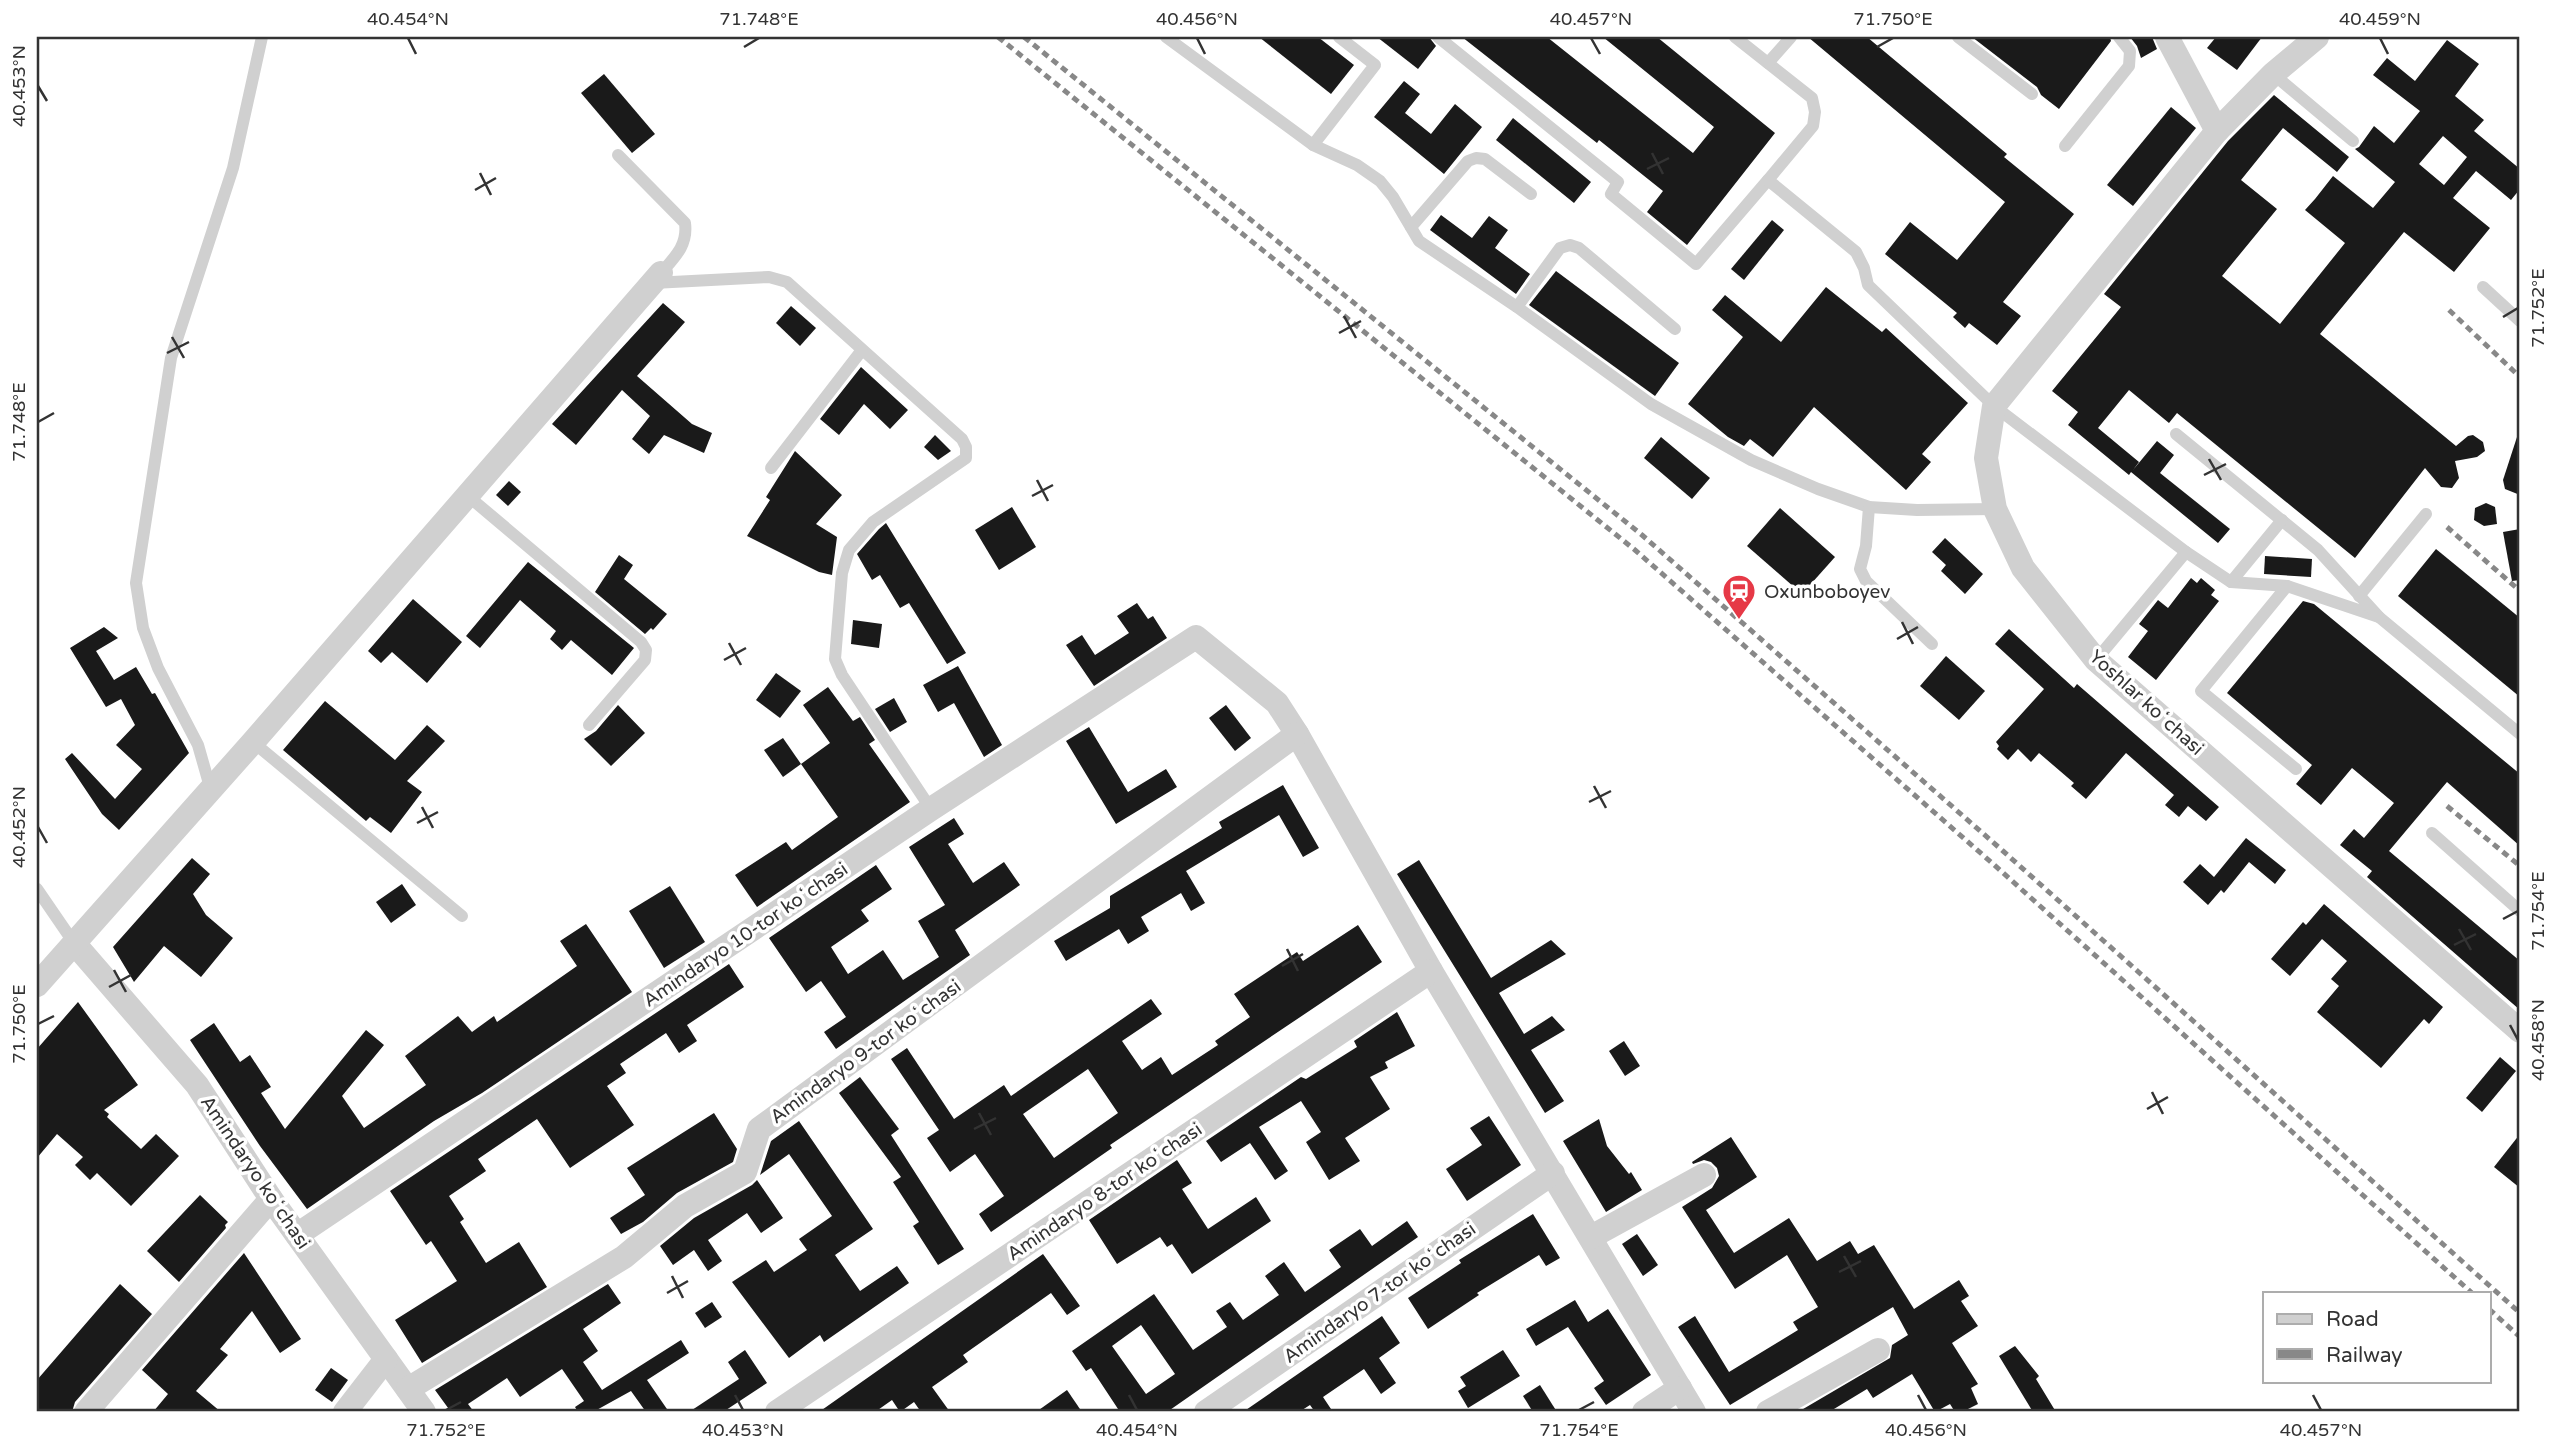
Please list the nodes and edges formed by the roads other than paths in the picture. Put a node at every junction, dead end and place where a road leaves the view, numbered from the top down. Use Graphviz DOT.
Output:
graph roads {
  1 [pos="262,37"];
  2 [pos="1166,37"];
  3 [pos="1339,37"];
  4 [pos="1438,37"];
  5 [pos="1735,37"];
  6 [pos="1791,37"];
  7 [pos="1958,37"];
  8 [pos="2119,37"];
  9 [pos="2167,37"];
  10 [pos="2317,37"];
  11 [pos="1768,63"];
  12 [pos="2273,74"];
  13 [pos="2032,94"];
  14 [pos="2217,131"];
  15 [pos="2353,141"];
  16 [pos="1313,145"];
  17 [pos="2065,146"];
  18 [pos="618,155"];
  19 [pos="1768,180"];
  20 [pos="1531,194"];
  21 [pos="1411,227"];
  22 [pos="657,278"];
  23 [pos="2483,287"];
  24 [pos="1517,307"];
  25 [pos="2520,321"];
  26 [pos="1675,329"];
  27 [pos="862,350"];
  28 [pos="1994,406"];
  29 [pos="2176,434"];
  30 [pos="771,468"];
  31 [pos="468,496"];
  32 [pos="1869,507"];
  33 [pos="1996,509"];
  34 [pos="2426,514"];
  35 [pos="2281,520"];
  36 [pos="2186,552"];
  37 [pos="2231,582"];
  38 [pos="2287,586"];
  39 [pos="2359,596"];
  40 [pos="2379,617"];
  41 [pos="1932,644"];
  42 [pos="2096,660"];
  43 [pos="589,725"];
  44 [pos="1297,734"];
  45 [pos="2520,734"];
  46 [pos="253,742"];
  47 [pos="2296,769"];
  48 [pos="211,787"];
  49 [pos="930,809"];
  50 [pos="2432,833"];
  51 [pos="37,890"];
  52 [pos="2520,911"];
  53 [pos="462,916"];
  54 [pos="74,943"];
  55 [pos="1431,971"];
  56 [pos="37,985"];
  57 [pos="2520,1031"];
  58 [pos="1553,1173"];
  59 [pos="1704,1175"];
  60 [pos="271,1199"];
  61 [pos="297,1235"];
  62 [pos="1591,1237"];
  63 [pos="1878,1350"];
  64 [pos="386,1359"];
  65 [pos="1680,1388"];
  66 [pos="408,1389"];
  67 [pos="86,1412"];
  68 [pos="345,1412"];
  69 [pos="424,1412"];
  70 [pos="777,1412"];
  71 [pos="1206,1412"];
  72 [pos="1644,1412"];
  73 [pos="1694,1412"];
  74 [pos="1768,1412"];
  1 -- 48 [label="lane"];
  2 -- 16 [label="lane"];
  3 -- 16 [label="lane"];
  4 -- 19 [label="lane"];
  5 -- 11 [label="lane"];
  6 -- 11 [label="lane"];
  7 -- 13 [label="lane"];
  8 -- 17 [label="lane"];
  9 -- 14 [label="street"];
  10 -- 12 [label="street"];
  11 -- 19 [label="lane"];
  12 -- 14 [label="street"];
  12 -- 15 [label="lane"];
  14 -- 28 [label="street"];
  16 -- 21 [label="lane"];
  18 -- 22 [label="lane"];
  19 -- 28 [label="lane"];
  20 -- 21 [label="lane"];
  21 -- 24 [label="lane"];
  22 -- 27 [label="lane"];
  22 -- 31 [label="street"];
  23 -- 25 [label="lane"];
  24 -- 26 [label="lane"];
  24 -- 32 [label="lane"];
  27 -- 30 [label="lane"];
  27 -- 49 [label="lane"];
  28 -- 33 [label="street, Yoshlar koʻchasi"];
  28 -- 36 [label="lane"];
  29 -- 35 [label="lane"];
  31 -- 43 [label="lane"];
  31 -- 46 [label="street"];
  32 -- 33 [label="lane"];
  32 -- 41 [label="lane"];
  33 -- 42 [label="street, Yoshlar koʻchasi"];
  34 -- 39 [label="lane"];
  35 -- 37 [label="lane"];
  35 -- 39 [label="lane"];
  36 -- 37 [label="lane"];
  36 -- 42 [label="lane"];
  37 -- 38 [label="lane"];
  38 -- 40 [label="lane"];
  38 -- 47 [label="lane"];
  39 -- 40 [label="lane"];
  40 -- 45 [label="lane"];
  42 -- 57 [label="street, Yoshlar koʻchasi"];
  44 -- 49 [label="street, Amindaryo 10-tor koʻchasi"];
  44 -- 55 [label="street"];
  44 -- 66 [label="street, Amindaryo 9-tor koʻchasi"];
  46 -- 48 [label="street"];
  46 -- 53 [label="lane"];
  48 -- 54 [label="street"];
  49 -- 61 [label="street, Amindaryo 10-tor koʻchasi"];
  50 -- 52 [label="lane"];
  51 -- 54 [label="lane"];
  54 -- 56 [label="street"];
  54 -- 60 [label="street, Amindaryo koʻchasi"];
  55 -- 58 [label="street"];
  55 -- 70 [label="street, Amindaryo 8-tor koʻchasi"];
  58 -- 62 [label="street"];
  58 -- 71 [label="street, Amindaryo 7-tor koʻchasi"];
  59 -- 62 [label="street"];
  60 -- 61 [label="street, Amindaryo koʻchasi"];
  60 -- 67 [label="street"];
  61 -- 64 [label="street, Amindaryo koʻchasi"];
  62 -- 65 [label="street"];
  63 -- 74 [label="street"];
  64 -- 66 [label="street, Amindaryo koʻchasi"];
  64 -- 68 [label="street"];
  65 -- 72 [label="street"];
  65 -- 73 [label="street"];
  66 -- 69 [label="street, Amindaryo koʻchasi"];
}
